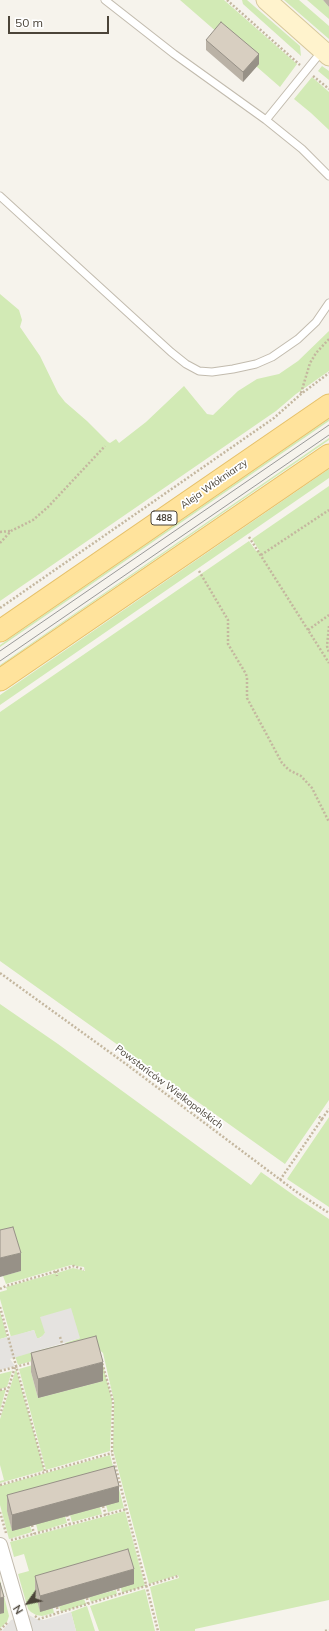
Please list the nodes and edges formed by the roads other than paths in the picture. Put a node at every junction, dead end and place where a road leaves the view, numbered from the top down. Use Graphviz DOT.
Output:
graph roads {
  1 [pos="105,0"];
  2 [pos="266,0"];
  3 [pos="326,54"];
  4 [pos="266,120"];
  5 [pos="329,176"];
  6 [pos="0,196"];
  7 [pos="329,303"];
  8 [pos="329,405"];
  9 [pos="329,455"];
  10 [pos="0,631"];
  11 [pos="0,680"];
  12 [pos="4,1543"];
  13 [pos="25,1631"];
  1 -- 4 [label="lane"];
  2 -- 3 [label="main road"];
  3 -- 4 [label="lane"];
  4 -- 5 [label="lane"];
  6 -- 7 [label="lane"];
  8 -- 10 [label="main road, Aleja Włókniarzy / 488"];
  9 -- 11 [label="main road"];
  12 -- 13 [label="street"];
}
